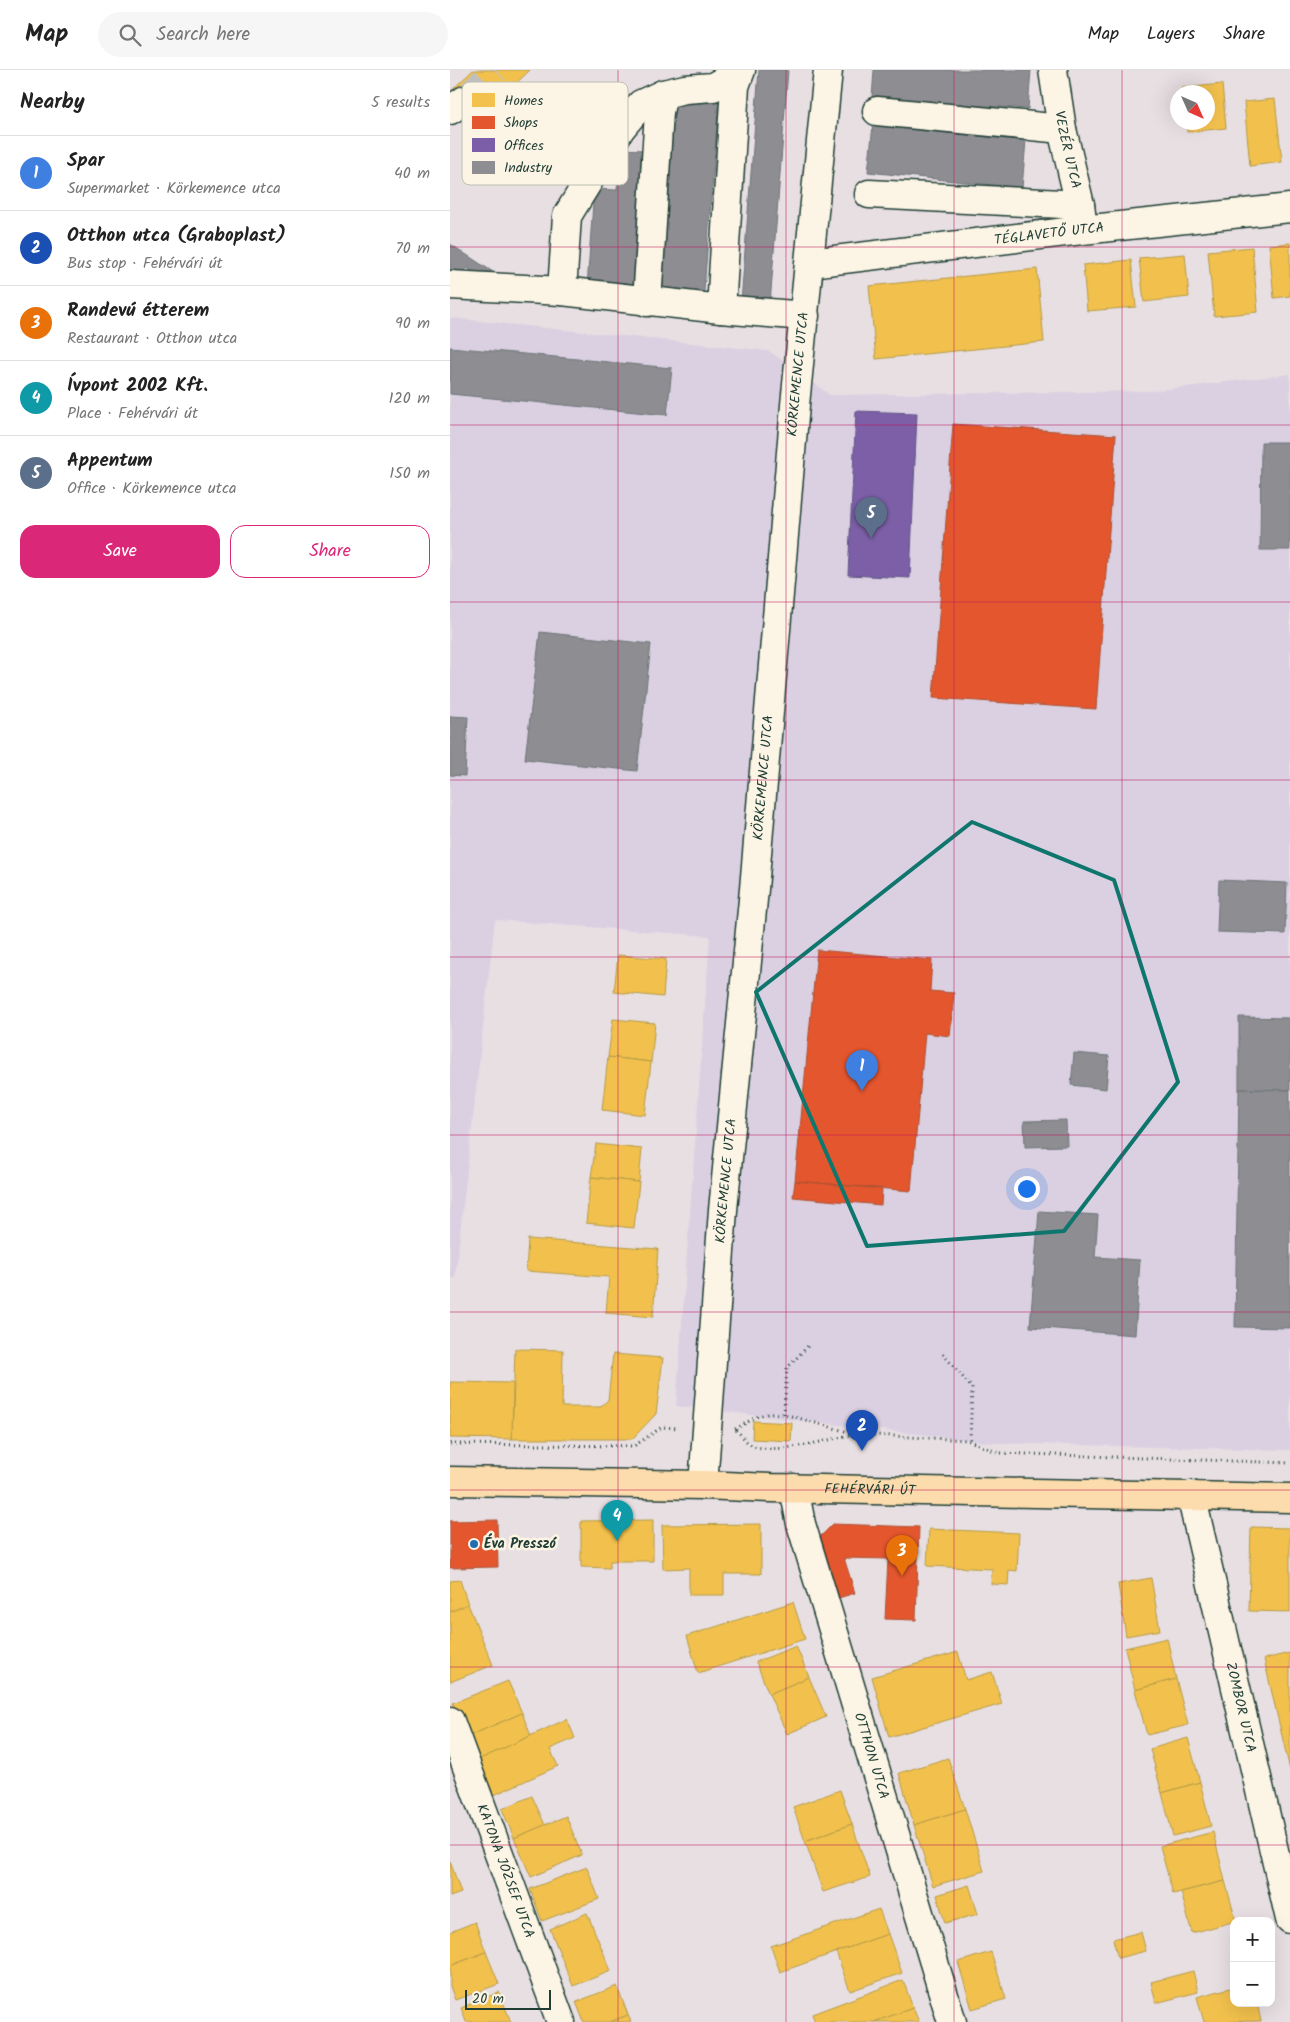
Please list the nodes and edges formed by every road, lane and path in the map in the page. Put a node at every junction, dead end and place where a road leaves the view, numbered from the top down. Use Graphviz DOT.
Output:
graph roads {
  1 [pos="739,70"];
  2 [pos="828,70"];
  3 [pos="1053,70"];
  4 [pos="664,94"];
  5 [pos="877,111"];
  6 [pos="628,120"];
  7 [pos="1062,129"];
  8 [pos="586,185"];
  9 [pos="869,194"];
  10 [pos="1290,208"];
  11 [pos="1081,217"];
  12 [pos="810,263"];
  13 [pos="450,285"];
  14 [pos="562,291"];
  15 [pos="647,302"];
  16 [pos="720,309"];
  17 [pos="805,316"];
  18 [pos="808,1346"];
  19 [pos="943,1354"];
  20 [pos="784,1414"];
  21 [pos="685,1428"];
  22 [pos="855,1434"];
  23 [pos="970,1441"];
  24 [pos="450,1444"];
  25 [pos="1290,1463"];
  26 [pos="450,1481"];
  27 [pos="703,1485"];
  28 [pos="794,1488"];
  29 [pos="1191,1495"];
  30 [pos="1290,1498"];
  31 [pos="450,1721"];
  32 [pos="1290,1919"];
  33 [pos="562,2022"];
  34 [pos="952,2022"];
  1 -- 4 [label="street"];
  1 -- 16 [label="street"];
  2 -- 12 [label="street, KÖRKEMENCE UTCA"];
  3 -- 7 [label="street, VEZÉR UTCA"];
  4 -- 6 [label="street"];
  4 -- 15 [label="street"];
  5 -- 7 [label="street"];
  7 -- 11 [label="street, VEZÉR UTCA"];
  8 -- 14 [label="street"];
  9 -- 11 [label="street"];
  10 -- 11 [label="street, TÉGLAVETŐ UTCA"];
  11 -- 12 [label="street, TÉGLAVETŐ UTCA"];
  12 -- 17 [label="street, KÖRKEMENCE UTCA"];
  13 -- 14 [label="street"];
  14 -- 15 [label="street"];
  15 -- 16 [label="street"];
  16 -- 17 [label="street"];
  17 -- 27 [label="street, KÖRKEMENCE UTCA"];
  18 -- 20 [label="path"];
  19 -- 23 [label="path"];
  20 -- 22 [label="path"];
  20 -- 22 [label="path"];
  21 -- 24 [label="path"];
  22 -- 23 [label="path"];
  23 -- 25 [label="path"];
  26 -- 27 [label="main road, FEHÉRVÁRI ÚT"];
  27 -- 28 [label="main road, FEHÉRVÁRI ÚT"];
  28 -- 29 [label="main road, FEHÉRVÁRI ÚT"];
  28 -- 34 [label="street, OTTHON UTCA"];
  29 -- 30 [label="main road, FEHÉRVÁRI ÚT"];
  29 -- 32 [label="street, ZOMBOR UTCA"];
  31 -- 33 [label="street, KATONA JÓZSEF UTCA"];
}
